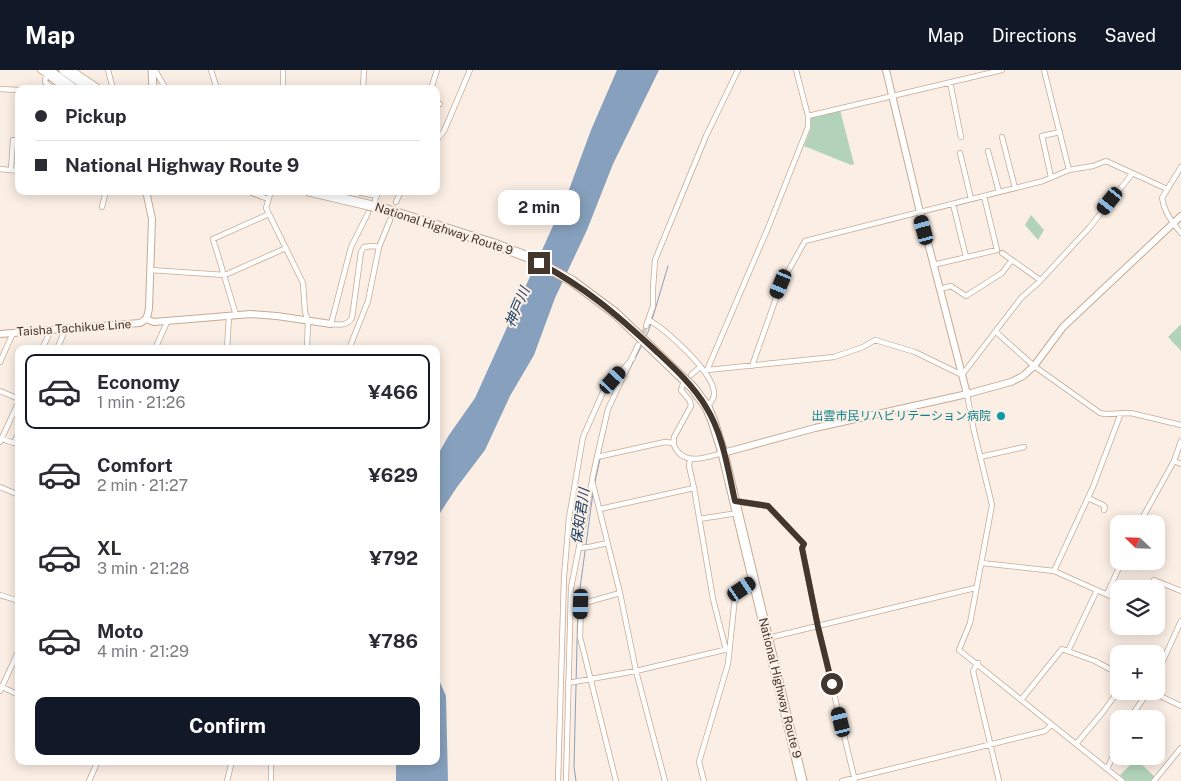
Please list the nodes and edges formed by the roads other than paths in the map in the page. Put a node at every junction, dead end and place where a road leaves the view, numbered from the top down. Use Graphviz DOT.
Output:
graph roads {
  1 [pos="40,70"];
  2 [pos="64,70"];
  3 [pos="108,70"];
  4 [pos="153,70"];
  5 [pos="211,70"];
  6 [pos="283,70"];
  7 [pos="364,70"];
  8 [pos="437,70"];
  9 [pos="470,70"];
  10 [pos="738,70"];
  11 [pos="796,70"];
  12 [pos="886,70"];
  13 [pos="1002,70"];
  14 [pos="1044,70"];
  15 [pos="74,71"];
  16 [pos="47,73"];
  17 [pos="950,82"];
  18 [pos="48,85"];
  19 [pos="60,85"];
  20 [pos="77,85"];
  21 [pos="95,85"];
  22 [pos="112,85"];
  23 [pos="153,85"];
  24 [pos="163,85"];
  25 [pos="216,85"];
  26 [pos="283,85"];
  27 [pos="363,85"];
  28 [pos="432,85"];
  29 [pos="0,89"];
  30 [pos="15,90"];
  31 [pos="892,96"];
  32 [pos="808,116"];
  33 [pos="1060,132"];
  34 [pos="440,136"];
  35 [pos="962,137"];
  36 [pos="1002,137"];
  37 [pos="12,140"];
  38 [pos="988,151"];
  39 [pos="960,153"];
  40 [pos="1181,167"];
  41 [pos="0,169"];
  42 [pos="11,170"];
  43 [pos="15,170"];
  44 [pos="1069,170"];
  45 [pos="1132,174"];
  46 [pos="1051,177"];
  47 [pos="1015,188"];
  48 [pos="1167,189"];
  49 [pos="999,192"];
  50 [pos="105,195"];
  51 [pos="147,195"];
  52 [pos="256,195"];
  53 [pos="270,195"];
  54 [pos="326,195"];
  55 [pos="399,195"];
  56 [pos="984,196"];
  57 [pos="971,199"];
  58 [pos="268,200"];
  59 [pos="396,202"];
  60 [pos="953,204"];
  61 [pos="102,207"];
  62 [pos="920,212"];
  63 [pos="368,213"];
  64 [pos="269,214"];
  65 [pos="1181,216"];
  66 [pos="390,220"];
  67 [pos="1173,224"];
  68 [pos="1181,233"];
  69 [pos="379,247"];
  70 [pos="286,248"];
  71 [pos="1002,253"];
  72 [pos="966,257"];
  73 [pos="1012,260"];
  74 [pos="934,265"];
  75 [pos="150,270"];
  76 [pos="225,275"];
  77 [pos="1040,280"];
  78 [pos="940,289"];
  79 [pos="233,316"];
  80 [pos="146,319"];
  81 [pos="168,320"];
  82 [pos="649,320"];
  83 [pos="308,321"];
  84 [pos="331,324"];
  85 [pos="646,326"];
  86 [pos="66,328"];
  87 [pos="51,330"];
  88 [pos="996,332"];
  89 [pos="13,333"];
  90 [pos="0,334"];
  91 [pos="44,345"];
  92 [pos="59,345"];
  93 [pos="158,345"];
  94 [pos="228,345"];
  95 [pos="307,345"];
  96 [pos="351,345"];
  97 [pos="638,345"];
  98 [pos="633,358"];
  99 [pos="0,362"];
  100 [pos="700,366"];
  101 [pos="752,366"];
  102 [pos="1034,366"];
  103 [pos="706,371"];
  104 [pos="962,375"];
  105 [pos="691,376"];
  106 [pos="683,384"];
  107 [pos="0,391"];
  108 [pos="967,394"];
  109 [pos="15,398"];
  110 [pos="706,407"];
  111 [pos="15,409"];
  112 [pos="1121,413"];
  113 [pos="1181,425"];
  114 [pos="1,441"];
  115 [pos="15,441"];
  116 [pos="1181,441"];
  117 [pos="673,443"];
  118 [pos="1024,447"];
  119 [pos="723,453"];
  120 [pos="597,457"];
  121 [pos="980,458"];
  122 [pos="690,459"];
  123 [pos="1174,461"];
  124 [pos="1181,464"];
  125 [pos="592,480"];
  126 [pos="0,486"];
  127 [pos="694,488"];
  128 [pos="15,493"];
  129 [pos="1088,498"];
  130 [pos="735,501"];
  131 [pos="600,509"];
  132 [pos="1104,510"];
  133 [pos="738,513"];
  134 [pos="1144,515"];
  135 [pos="699,519"];
  136 [pos="608,543"];
  137 [pos="579,548"];
  138 [pos="982,563"];
  139 [pos="1118,570"];
  140 [pos="1054,571"];
  141 [pos="754,581"];
  142 [pos="1165,584"];
  143 [pos="976,588"];
  144 [pos="1098,590"];
  145 [pos="1181,591"];
  146 [pos="620,593"];
  147 [pos="1107,594"];
  148 [pos="0,595"];
  149 [pos="1110,596"];
  150 [pos="15,599"];
  151 [pos="1181,621"];
  152 [pos="818,627"];
  153 [pos="768,638"];
  154 [pos="728,649"];
  155 [pos="1068,651"];
  156 [pos="1165,656"];
  157 [pos="15,658"];
  158 [pos="978,663"];
  159 [pos="1110,669"];
  160 [pos="636,671"];
  161 [pos="590,680"];
  162 [pos="568,683"];
  163 [pos="0,688"];
  164 [pos="15,694"];
  165 [pos="1165,698"];
  166 [pos="1021,700"];
  167 [pos="1111,700"];
  168 [pos="1181,706"];
  169 [pos="1051,725"];
  170 [pos="991,744"];
  171 [pos="1076,744"];
  172 [pos="1181,748"];
  173 [pos="1110,764"];
  174 [pos="96,765"];
  175 [pos="231,765"];
  176 [pos="271,765"];
  177 [pos="1108,769"];
  178 [pos="855,779"];
  179 [pos="89,781"];
  180 [pos="227,781"];
  181 [pos="271,781"];
  182 [pos="558,781"];
  183 [pos="566,781"];
  184 [pos="616,781"];
  185 [pos="665,781"];
  186 [pos="704,781"];
  187 [pos="802,781"];
  188 [pos="842,781"];
  189 [pos="999,781"];
  190 [pos="1122,781"];
  191 [pos="1154,781"];
  1 -- 16 [label="street"];
  2 -- 20 [label="highway"];
  3 -- 22 [label="street"];
  4 -- 23 [label="main road"];
  4 -- 24 [label="street"];
  5 -- 25 [label="street"];
  6 -- 26 [label="street"];
  7 -- 27 [label="street"];
  8 -- 28 [label="street"];
  9 -- 34 [label="street"];
  10 -- 82 [label="street"];
  11 -- 32 [label="street"];
  12 -- 31 [label="street"];
  13 -- 17 [label="street"];
  14 -- 33 [label="street"];
  15 -- 20 [label="street"];
  15 -- 21 [label="street"];
  16 -- 18 [label="street"];
  16 -- 19 [label="street"];
  16 -- 20 [label="highway"];
  17 -- 31 [label="street"];
  17 -- 35 [label="street"];
  29 -- 30 [label="street"];
  31 -- 32 [label="street"];
  31 -- 62 [label="street"];
  32 -- 103 [label="street"];
  33 -- 44 [label="street"];
  33 -- 46 [label="street"];
  36 -- 47 [label="street"];
  37 -- 42 [label="street"];
  38 -- 49 [label="street"];
  39 -- 57 [label="street"];
  40 -- 48 [label="street"];
  41 -- 42 [label="street"];
  42 -- 43 [label="street"];
  44 -- 45 [label="street"];
  44 -- 46 [label="street"];
  45 -- 48 [label="street"];
  45 -- 77 [label="street"];
  46 -- 47 [label="street"];
  47 -- 49 [label="street"];
  48 -- 67 [label="street"];
  49 -- 56 [label="street"];
  50 -- 61 [label="street"];
  51 -- 75 [label="street, Taisha Tachikue Line"];
  52 -- 58 [label="street"];
  53 -- 58 [label="street"];
  54 -- 110 [label="highway, National Highway Route 9"];
  55 -- 59 [label="street"];
  56 -- 57 [label="street"];
  56 -- 72 [label="street"];
  57 -- 60 [label="street"];
  58 -- 64 [label="street"];
  60 -- 62 [label="street"];
  60 -- 72 [label="street"];
  62 -- 74 [label="street"];
  62 -- 101 [label="street"];
  63 -- 84 [label="street"];
  64 -- 70 [label="street"];
  64 -- 76 [label="street"];
  65 -- 67 [label="street"];
  66 -- 69 [label="street"];
  67 -- 68 [label="street"];
  67 -- 102 [label="street"];
  69 -- 84 [label="street"];
  69 -- 96 [label="street"];
  70 -- 76 [label="street"];
  70 -- 83 [label="street"];
  71 -- 73 [label="street"];
  72 -- 74 [label="street"];
  73 -- 77 [label="street"];
  73 -- 78 [label="street"];
  74 -- 78 [label="street"];
  75 -- 76 [label="street"];
  75 -- 80 [label="street, Taisha Tachikue Line"];
  76 -- 79 [label="street"];
  77 -- 88 [label="street"];
  78 -- 104 [label="street"];
  79 -- 81 [label="street, Taisha Tachikue Line"];
  79 -- 83 [label="street, Taisha Tachikue Line"];
  79 -- 94 [label="street"];
  80 -- 81 [label="street, Taisha Tachikue Line"];
  80 -- 86 [label="street, Taisha Tachikue Line"];
  81 -- 93 [label="street"];
  82 -- 85 [label="street"];
  82 -- 100 [label="street"];
  83 -- 84 [label="street, Taisha Tachikue Line"];
  83 -- 95 [label="street"];
  86 -- 87 [label="street, Taisha Tachikue Line"];
  86 -- 92 [label="street"];
  87 -- 89 [label="street, Taisha Tachikue Line"];
  87 -- 91 [label="street"];
  88 -- 102 [label="street"];
  88 -- 104 [label="street"];
  89 -- 90 [label="street, Taisha Tachikue Line"];
  89 -- 99 [label="street"];
  97 -- 98 [label="street"];
  98 -- 120 [label="street"];
  98 -- 182 [label="street"];
  100 -- 103 [label="street"];
  100 -- 105 [label="street"];
  101 -- 103 [label="street"];
  101 -- 104 [label="street"];
  102 -- 108 [label="street"];
  102 -- 112 [label="street"];
  103 -- 110 [label="street"];
  104 -- 108 [label="street"];
  106 -- 117 [label="street"];
  107 -- 109 [label="street"];
  108 -- 119 [label="street"];
  108 -- 121 [label="street"];
  110 -- 119 [label="highway, National Highway Route 9"];
  111 -- 114 [label="street"];
  112 -- 113 [label="street"];
  112 -- 129 [label="street"];
  114 -- 115 [label="street"];
  116 -- 123 [label="street"];
  117 -- 120 [label="street"];
  117 -- 122 [label="street"];
  118 -- 121 [label="street"];
  119 -- 122 [label="street"];
  119 -- 130 [label="highway, National Highway Route 9"];
  120 -- 125 [label="street"];
  121 -- 138 [label="street"];
  122 -- 127 [label="street"];
  123 -- 124 [label="street"];
  123 -- 134 [label="street"];
  125 -- 131 [label="street"];
  125 -- 137 [label="street"];
  126 -- 128 [label="street"];
  127 -- 131 [label="street"];
  127 -- 135 [label="street"];
  129 -- 132 [label="street"];
  129 -- 140 [label="street"];
  130 -- 133 [label="highway, National Highway Route 9"];
  130 -- 152 [label="street"];
  131 -- 136 [label="street"];
  133 -- 135 [label="street"];
  133 -- 141 [label="highway, National Highway Route 9"];
  135 -- 154 [label="street"];
  136 -- 137 [label="street"];
  136 -- 146 [label="street"];
  137 -- 162 [label="street"];
  138 -- 140 [label="street"];
  138 -- 143 [label="street"];
  139 -- 147 [label="street"];
  140 -- 144 [label="street"];
  141 -- 153 [label="highway, National Highway Route 9"];
  141 -- 154 [label="street"];
  142 -- 145 [label="street"];
  143 -- 152 [label="street"];
  143 -- 158 [label="street"];
  144 -- 147 [label="street"];
  144 -- 155 [label="street"];
  146 -- 160 [label="street"];
  146 -- 161 [label="street"];
  147 -- 149 [label="street"];
  148 -- 150 [label="street"];
  151 -- 156 [label="street"];
  152 -- 153 [label="street"];
  152 -- 178 [label="street"];
  153 -- 187 [label="highway, National Highway Route 9"];
  154 -- 160 [label="street"];
  154 -- 186 [label="street"];
  155 -- 159 [label="street"];
  155 -- 166 [label="street"];
  157 -- 163 [label="street"];
  158 -- 166 [label="street"];
  158 -- 170 [label="street"];
  160 -- 161 [label="street"];
  160 -- 185 [label="street"];
  161 -- 162 [label="street"];
  161 -- 184 [label="street"];
  162 -- 183 [label="street"];
  163 -- 164 [label="street"];
  165 -- 168 [label="street"];
  166 -- 169 [label="street"];
  167 -- 171 [label="street"];
  169 -- 170 [label="street"];
  169 -- 171 [label="street"];
  170 -- 178 [label="street"];
  170 -- 189 [label="street"];
  171 -- 177 [label="street"];
  172 -- 191 [label="street"];
  173 -- 177 [label="street"];
  174 -- 179 [label="street"];
  175 -- 180 [label="street"];
  176 -- 181 [label="street"];
  177 -- 190 [label="street"];
  178 -- 188 [label="street"];
}
